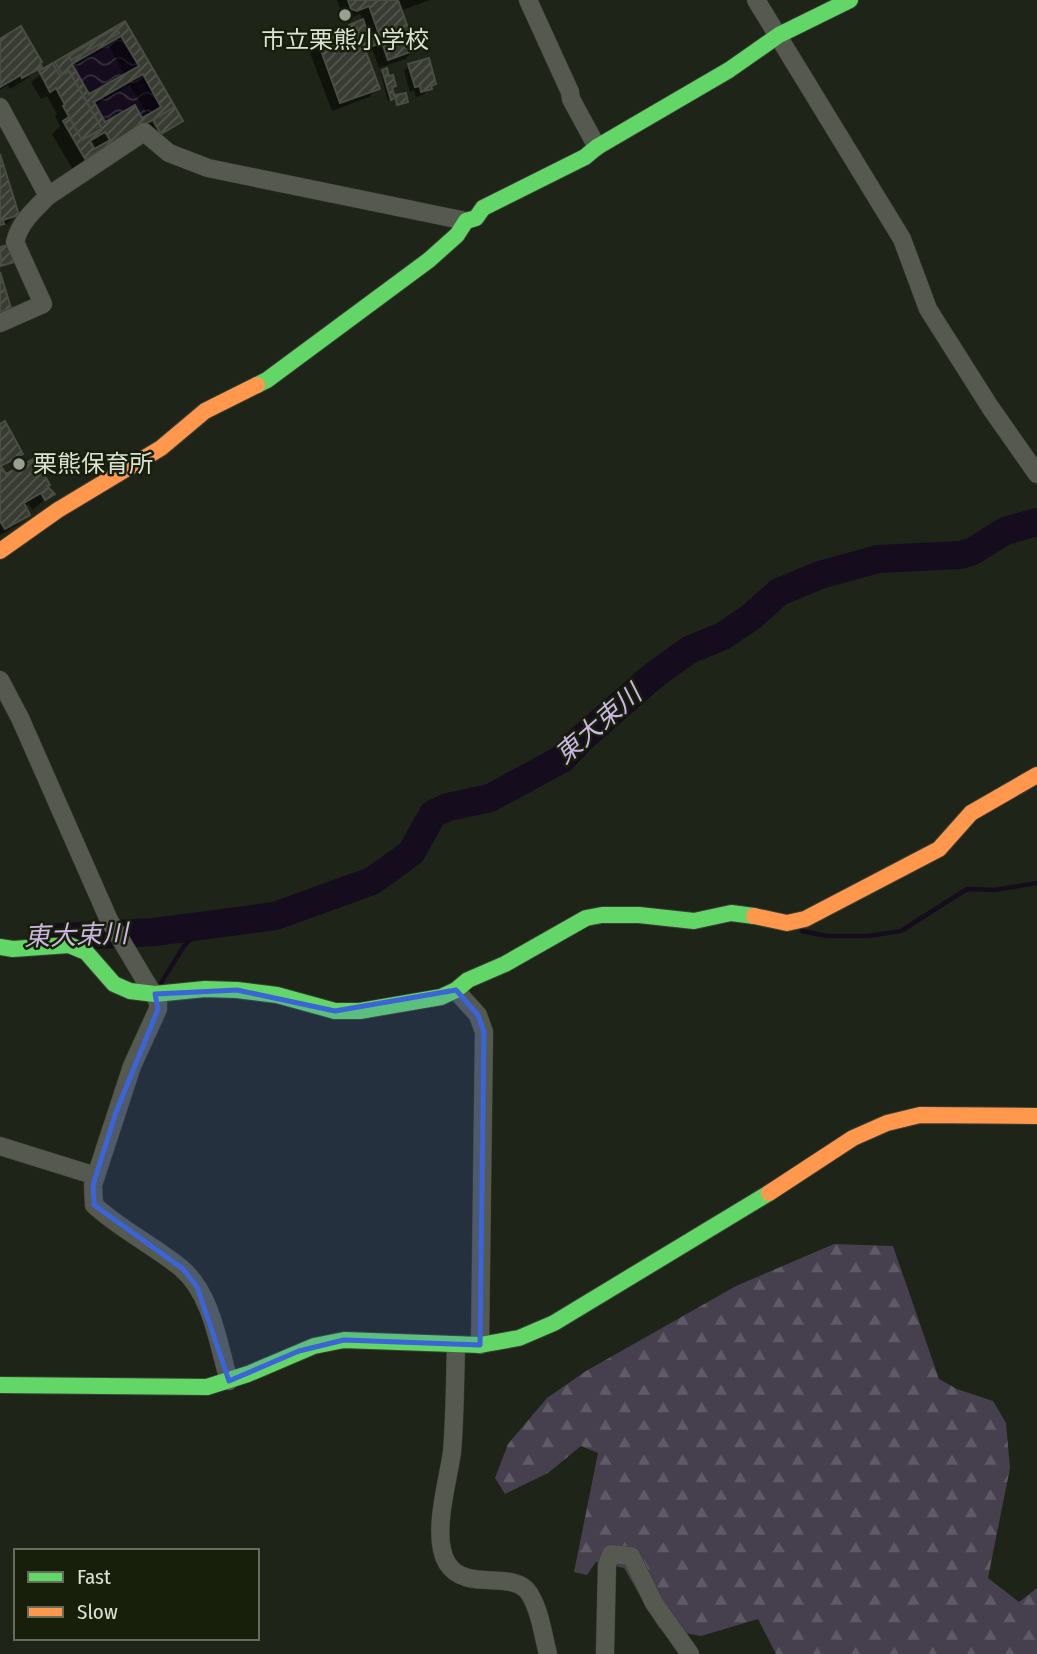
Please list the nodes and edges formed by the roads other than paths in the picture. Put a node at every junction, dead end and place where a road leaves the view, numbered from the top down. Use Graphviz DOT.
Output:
graph roads {
  1 [pos="528,0"];
  2 [pos="756,0"];
  3 [pos="850,0"];
  4 [pos="779,35"];
  5 [pos="0,107"];
  6 [pos="597,147"];
  7 [pos="48,196"];
  8 [pos="466,221"];
  9 [pos="0,323"];
  10 [pos="1037,474"];
  11 [pos="0,551"];
  12 [pos="0,680"];
  13 [pos="1037,775"];
  14 [pos="0,947"];
  15 [pos="458,993"];
  16 [pos="155,994"];
  17 [pos="1037,1116"];
  18 [pos="0,1146"];
  19 [pos="96,1176"];
  20 [pos="456,1345"];
  21 [pos="480,1345"];
  22 [pos="229,1381"];
  23 [pos="0,1385"];
  24 [pos="548,1654"];
  25 [pos="605,1654"];
  26 [pos="690,1654"];
  1 -- 6 [label="street"];
  2 -- 4 [label="street"];
  3 -- 4 [label="street"];
  4 -- 6 [label="street"];
  4 -- 10 [label="street"];
  5 -- 7 [label="street"];
  6 -- 8 [label="street"];
  7 -- 8 [label="street"];
  7 -- 9 [label="street"];
  8 -- 11 [label="street"];
  12 -- 16 [label="street"];
  13 -- 15 [label="street"];
  14 -- 16 [label="street"];
  15 -- 16 [label="street"];
  15 -- 21 [label="street"];
  16 -- 19 [label="street"];
  17 -- 21 [label="street"];
  18 -- 19 [label="street"];
  19 -- 22 [label="street"];
  20 -- 21 [label="street"];
  20 -- 22 [label="street"];
  20 -- 24 [label="street"];
  22 -- 23 [label="street"];
  25 -- 26 [label="street"];
}
